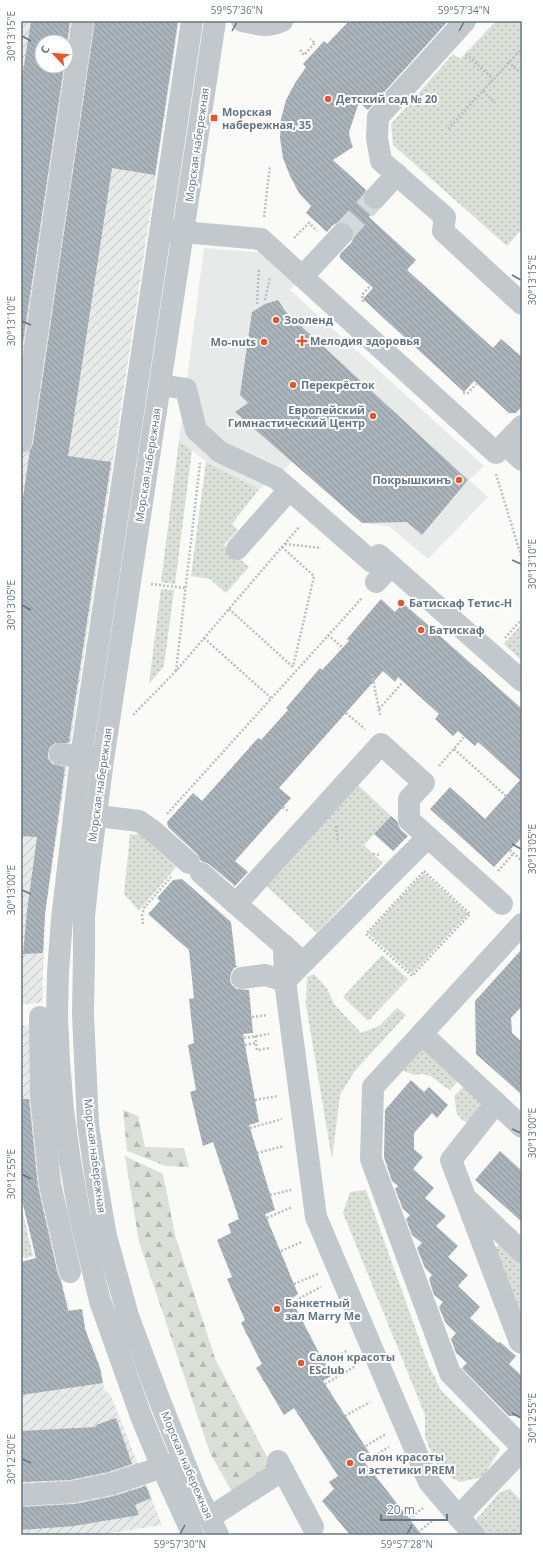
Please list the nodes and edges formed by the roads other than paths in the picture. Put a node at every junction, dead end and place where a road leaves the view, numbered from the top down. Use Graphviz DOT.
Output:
graph roads {
  1 [pos="83,21"];
  2 [pos="192,21"];
  3 [pos="215,21"];
  4 [pos="242,21"];
  5 [pos="282,21"];
  6 [pos="465,21"];
  7 [pos="397,174"];
  8 [pos="375,198"];
  9 [pos="160,229"];
  10 [pos="184,232"];
  11 [pos="342,234"];
  12 [pos="302,277"];
  13 [pos="522,304"];
  14 [pos="161,385"];
  15 [pos="522,426"];
  16 [pos="21,442"];
  17 [pos="505,444"];
  18 [pos="522,460"];
  19 [pos="289,490"];
  20 [pos="237,550"];
  21 [pos="391,566"];
  22 [pos="376,582"];
  23 [pos="522,681"];
  24 [pos="60,754"];
  25 [pos="81,757"];
  26 [pos="104,760"];
  27 [pos="75,813"];
  28 [pos="96,815"];
  29 [pos="428,837"];
  30 [pos="236,904"];
  31 [pos="502,904"];
  32 [pos="522,924"];
  33 [pos="284,945"];
  34 [pos="303,962"];
  35 [pos="242,978"];
  36 [pos="285,981"];
  37 [pos="83,1005"];
  38 [pos="44,1011"];
  39 [pos="422,1034"];
  40 [pos="496,1103"];
  41 [pos="522,1127"];
  42 [pos="465,1198"];
  43 [pos="522,1252"];
  44 [pos="70,1272"];
  45 [pos="522,1343"];
  46 [pos="522,1447"];
  47 [pos="522,1450"];
  48 [pos="184,1460"];
  49 [pos="162,1467"];
  50 [pos="21,1495"];
  51 [pos="458,1517"];
  52 [pos="214,1527"];
  53 [pos="313,1527"];
  54 [pos="193,1535"];
  55 [pos="474,1535"];
  1 -- 16 [label="street"];
  2 -- 9 [label="street, Морская набережная"];
  3 -- 10 [label="street, Морская набережная"];
  4 -- 5 [label="street"];
  6 -- 7 [label="street"];
  7 -- 8 [label="street"];
  7 -- 13 [label="street"];
  9 -- 10 [label="street"];
  9 -- 25 [label="street, Морская набережная"];
  10 -- 12 [label="street"];
  10 -- 14 [label="street, Морская набережная"];
  11 -- 12 [label="street"];
  12 -- 17 [label="street"];
  14 -- 19 [label="street"];
  14 -- 26 [label="street, Морская набережная"];
  15 -- 17 [label="street"];
  17 -- 18 [label="street"];
  19 -- 20 [label="street"];
  19 -- 21 [label="street"];
  21 -- 22 [label="street"];
  21 -- 23 [label="street"];
  24 -- 25 [label="street"];
  25 -- 26 [label="street"];
  25 -- 27 [label="street, Морская набережная"];
  26 -- 28 [label="street, Морская набережная"];
  27 -- 28 [label="street"];
  27 -- 38 [label="street, Морская набережная"];
  28 -- 30 [label="street"];
  28 -- 37 [label="street, Морская набережная"];
  29 -- 30 [label="street"];
  29 -- 31 [label="street"];
  29 -- 34 [label="street"];
  30 -- 33 [label="street"];
  32 -- 39 [label="street"];
  33 -- 34 [label="street"];
  33 -- 36 [label="street"];
  34 -- 36 [label="street"];
  35 -- 36 [label="street"];
  36 -- 51 [label="street"];
  37 -- 38 [label="street"];
  37 -- 48 [label="street, Морская набережная"];
  38 -- 44 [label="street"];
  38 -- 49 [label="street, Морская набережная"];
  39 -- 40 [label="street"];
  39 -- 46 [label="street"];
  40 -- 41 [label="street"];
  40 -- 42 [label="street"];
  42 -- 43 [label="street"];
  42 -- 45 [label="street"];
  47 -- 51 [label="street"];
  48 -- 49 [label="street"];
  48 -- 52 [label="street, Морская набережная"];
  49 -- 50 [label="street"];
  49 -- 54 [label="street, Морская набережная"];
  51 -- 55 [label="street"];
  52 -- 53 [label="street"];
}
